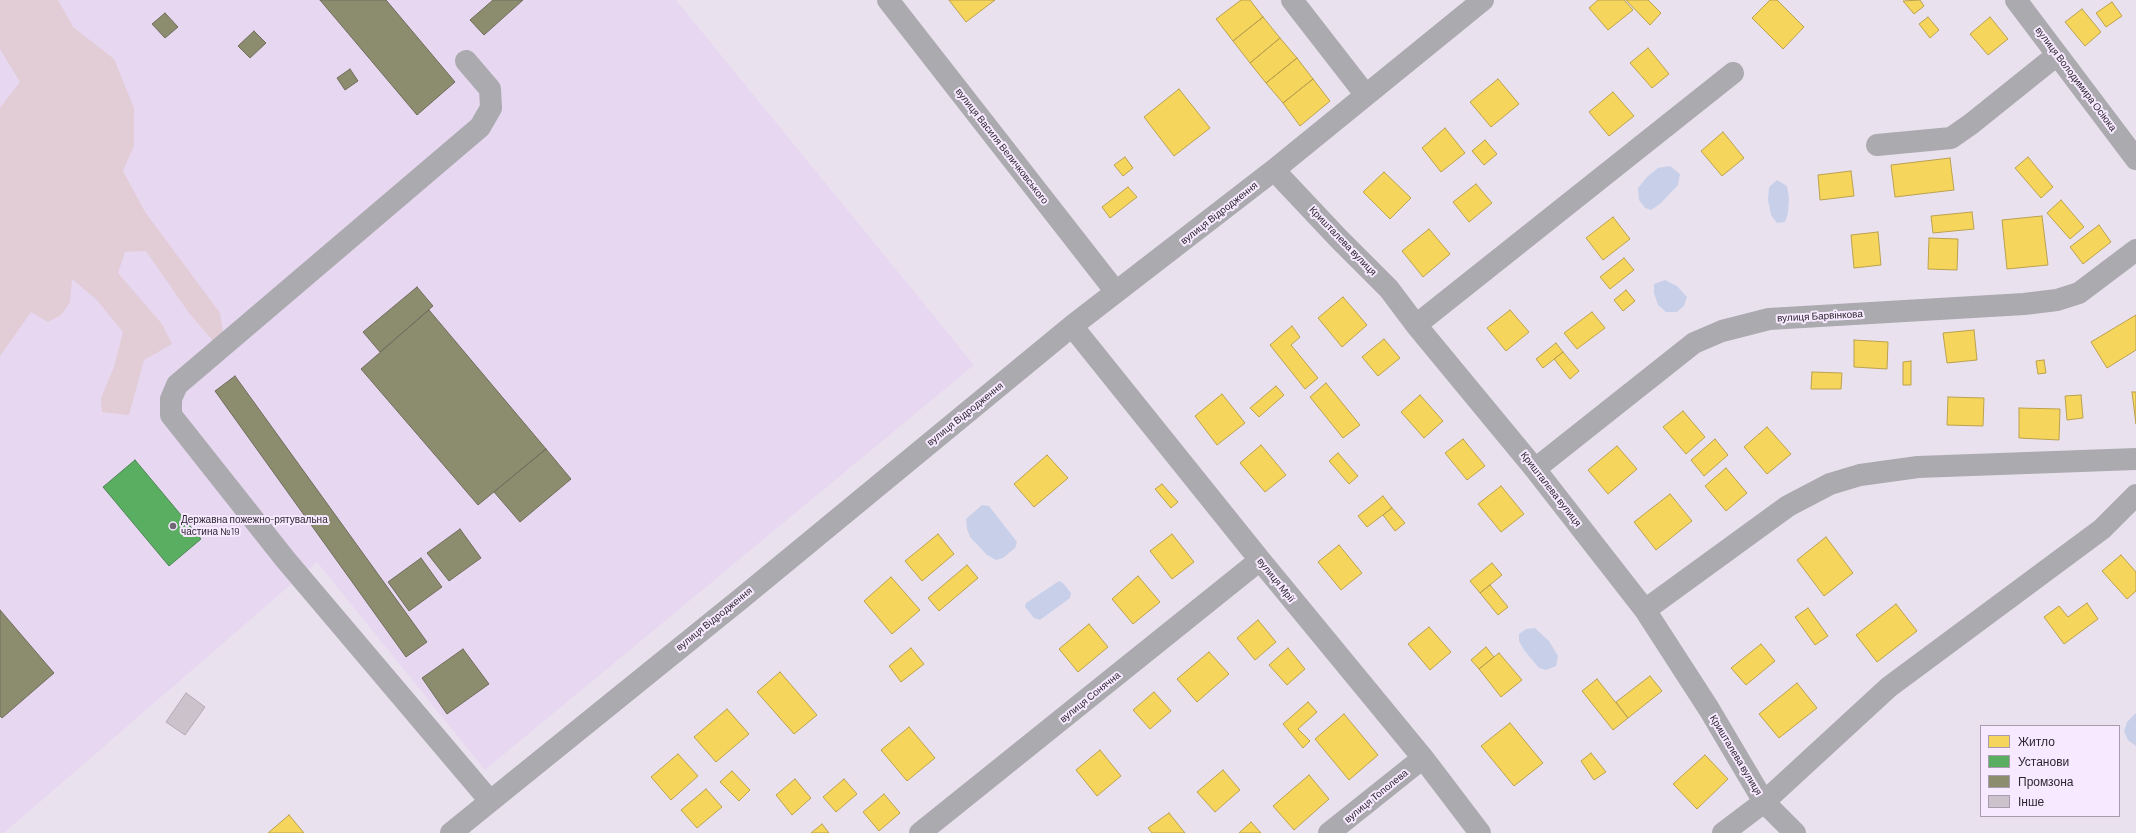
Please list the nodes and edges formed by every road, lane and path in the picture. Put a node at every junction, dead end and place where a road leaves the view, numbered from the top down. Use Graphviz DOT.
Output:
graph roads {
  1 [pos="888,0"];
  2 [pos="1292,0"];
  3 [pos="1483,0"];
  4 [pos="2016,0"];
  5 [pos="2057,55"];
  6 [pos="466,61"];
  7 [pos="1733,73"];
  8 [pos="1365,94"];
  9 [pos="1877,145"];
  10 [pos="2136,159"];
  11 [pos="1274,170"];
  12 [pos="2136,250"];
  13 [pos="1116,292"];
  14 [pos="1416,325"];
  15 [pos="1072,326"];
  16 [pos="2136,459"];
  17 [pos="1535,469"];
  18 [pos="2136,495"];
  19 [pos="1260,560"];
  20 [pos="1645,610"];
  21 [pos="1422,758"];
  22 [pos="490,801"];
  23 [pos="1764,802"];
  24 [pos="451,833"];
  25 [pos="920,833"];
  26 [pos="1329,833"];
  27 [pos="1480,833"];
  28 [pos="1723,833"];
  29 [pos="1795,833"];
  1 -- 13 [label="street, вулиця Василя Величковського"];
  2 -- 8 [label="street"];
  3 -- 8 [label="street, вулиця Відродження"];
  4 -- 5 [label="street, вулиця Володимира Осіюка"];
  5 -- 9 [label="street"];
  5 -- 10 [label="street, вулиця Володимира Осіюка"];
  6 -- 22 [label="street"];
  7 -- 14 [label="street"];
  8 -- 11 [label="street, вулиця Відродження"];
  11 -- 13 [label="street, вулиця Відродження"];
  11 -- 14 [label="street, Кришталева вулиця"];
  12 -- 17 [label="street, вулиця Барвінкова"];
  13 -- 15 [label="street, вулиця Відродження"];
  14 -- 17 [label="street, Кришталева вулиця"];
  15 -- 19 [label="street, вулиця Мрії"];
  15 -- 22 [label="street, вулиця Відродження"];
  16 -- 20 [label="street"];
  17 -- 20 [label="street, Кришталева вулиця"];
  18 -- 23 [label="street"];
  19 -- 21 [label="street, вулиця Мрії"];
  19 -- 25 [label="street, вулиця Сонячна"];
  20 -- 23 [label="street, Кришталева вулиця"];
  21 -- 26 [label="street, вулиця Тополева"];
  21 -- 27 [label="street, вулиця Мрії"];
  22 -- 24 [label="street, вулиця Відродження"];
  23 -- 28 [label="street"];
  23 -- 29 [label="street, Кришталева вулиця"];
}
